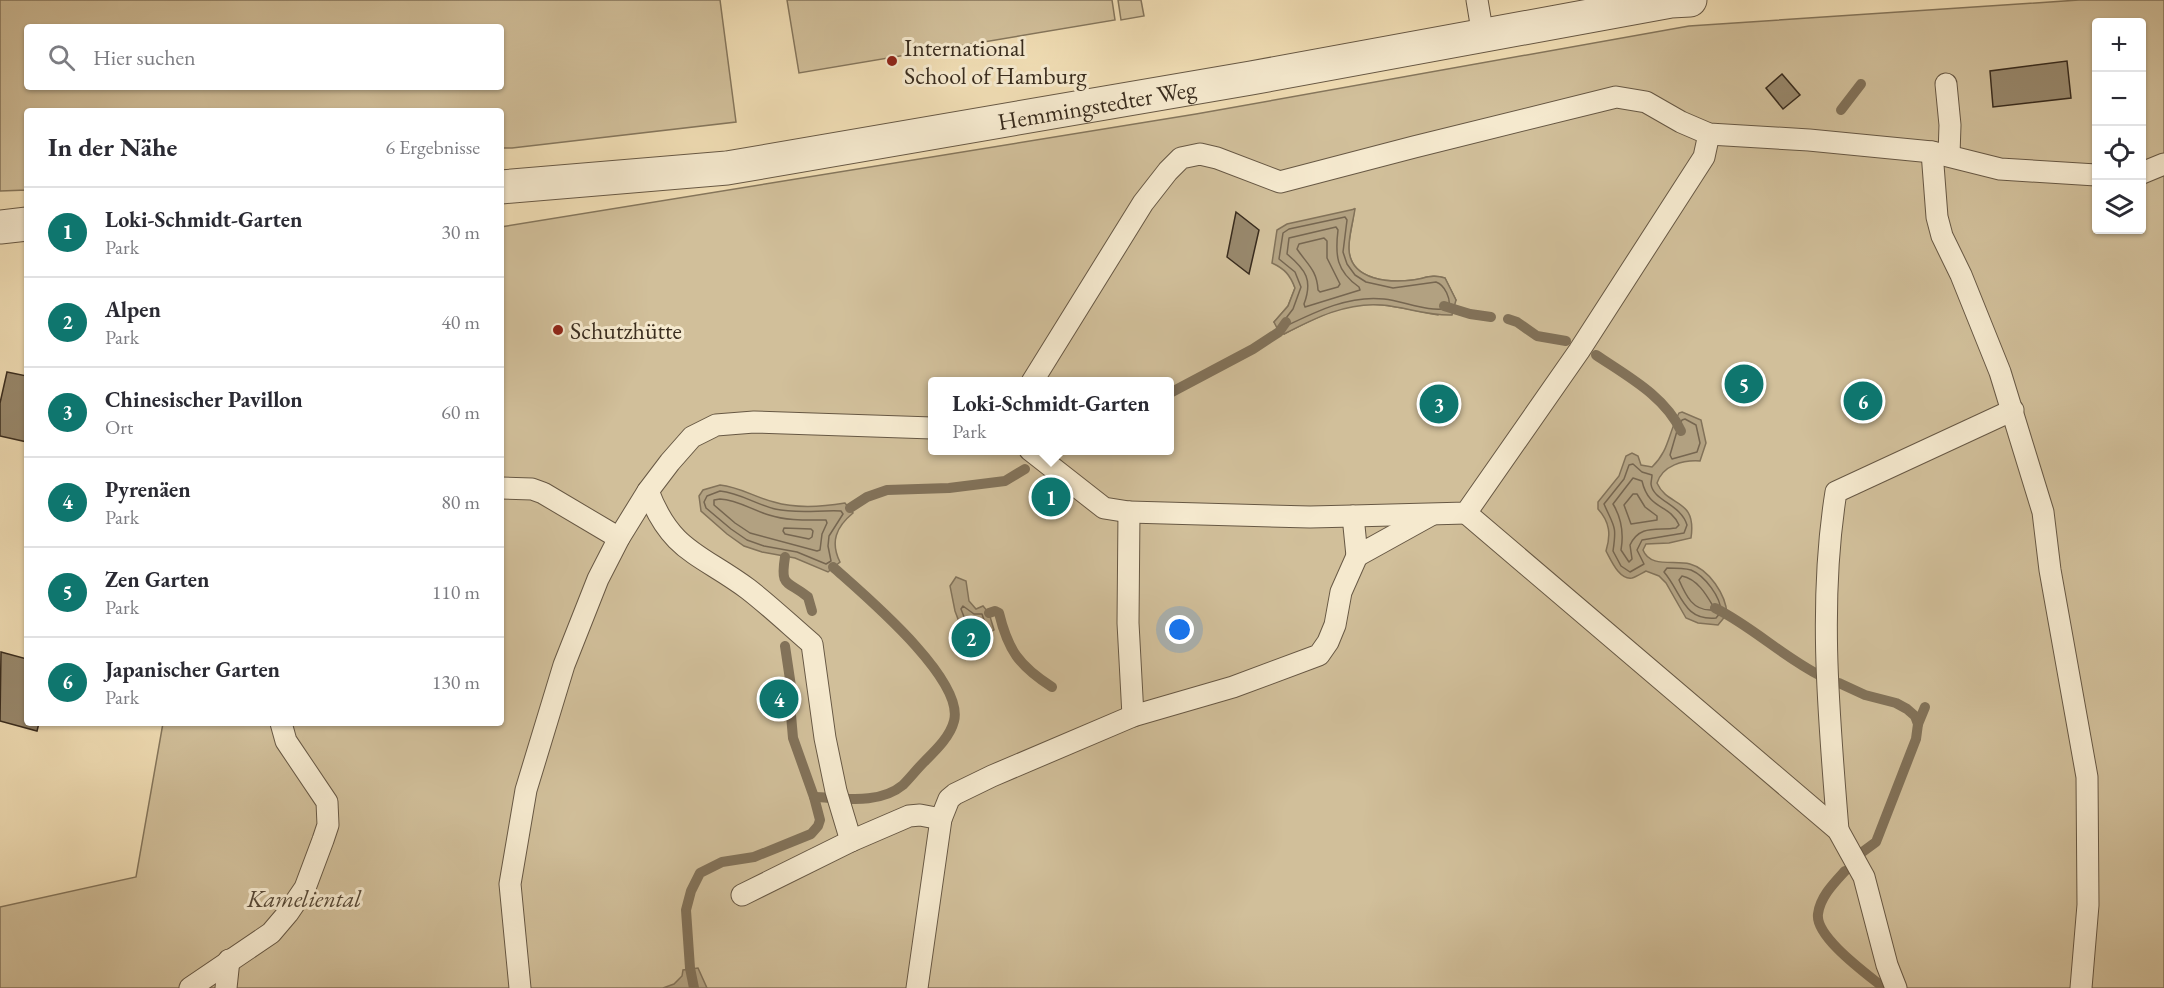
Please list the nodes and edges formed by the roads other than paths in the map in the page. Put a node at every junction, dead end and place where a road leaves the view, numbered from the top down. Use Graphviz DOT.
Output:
graph roads {
  1 [pos="1477,0"];
  2 [pos="1690,0"];
  3 [pos="1483,36"];
  4 [pos="1946,84"];
  5 [pos="1709,134"];
  6 [pos="1940,153"];
  7 [pos="2164,164"];
  8 [pos="2146,171"];
  9 [pos="2092,175"];
  10 [pos="504,187"];
  11 [pos="24,224"];
  12 [pos="0,227"];
  13 [pos="1034,377"];
  14 [pos="2013,410"];
  15 [pos="928,428"];
  16 [pos="1036,455"];
  17 [pos="504,489"];
  18 [pos="648,491"];
  19 [pos="1129,512"];
  20 [pos="1434,513"];
  21 [pos="1466,513"];
  22 [pos="1353,516"];
  23 [pos="619,538"];
  24 [pos="1357,556"];
  25 [pos="1133,716"];
  26 [pos="282,726"];
  27 [pos="941,819"];
  28 [pos="1838,830"];
  29 [pos="851,841"];
  30 [pos="742,895"];
  31 [pos="229,960"];
  32 [pos="190,988"];
  33 [pos="226,988"];
  34 [pos="520,988"];
  35 [pos="917,988"];
  36 [pos="1896,988"];
  37 [pos="2081,988"];
  1 -- 3 [label="lane"];
  2 -- 3 [label="street, Hemmingstedter Weg"];
  3 -- 10 [label="street, Hemmingstedter Weg"];
  4 -- 6 [label="lane"];
  5 -- 6 [label="lane"];
  5 -- 13 [label="lane"];
  5 -- 21 [label="lane"];
  6 -- 9 [label="lane"];
  6 -- 14 [label="lane"];
  7 -- 8 [label="lane"];
  11 -- 12 [label="street"];
  14 -- 28 [label="lane"];
  14 -- 37 [label="lane"];
  15 -- 18 [label="lane"];
  16 -- 19 [label="lane"];
  17 -- 23 [label="lane"];
  18 -- 23 [label="lane"];
  18 -- 29 [label="lane"];
  19 -- 22 [label="lane"];
  19 -- 25 [label="lane"];
  20 -- 21 [label="lane"];
  20 -- 22 [label="lane"];
  20 -- 24 [label="lane"];
  21 -- 28 [label="lane"];
  22 -- 24 [label="lane"];
  23 -- 34 [label="lane"];
  24 -- 25 [label="lane"];
  25 -- 27 [label="lane"];
  26 -- 31 [label="lane"];
  27 -- 29 [label="lane"];
  27 -- 35 [label="lane"];
  28 -- 36 [label="lane"];
  29 -- 30 [label="lane"];
  31 -- 32 [label="lane"];
  31 -- 33 [label="lane"];
}
